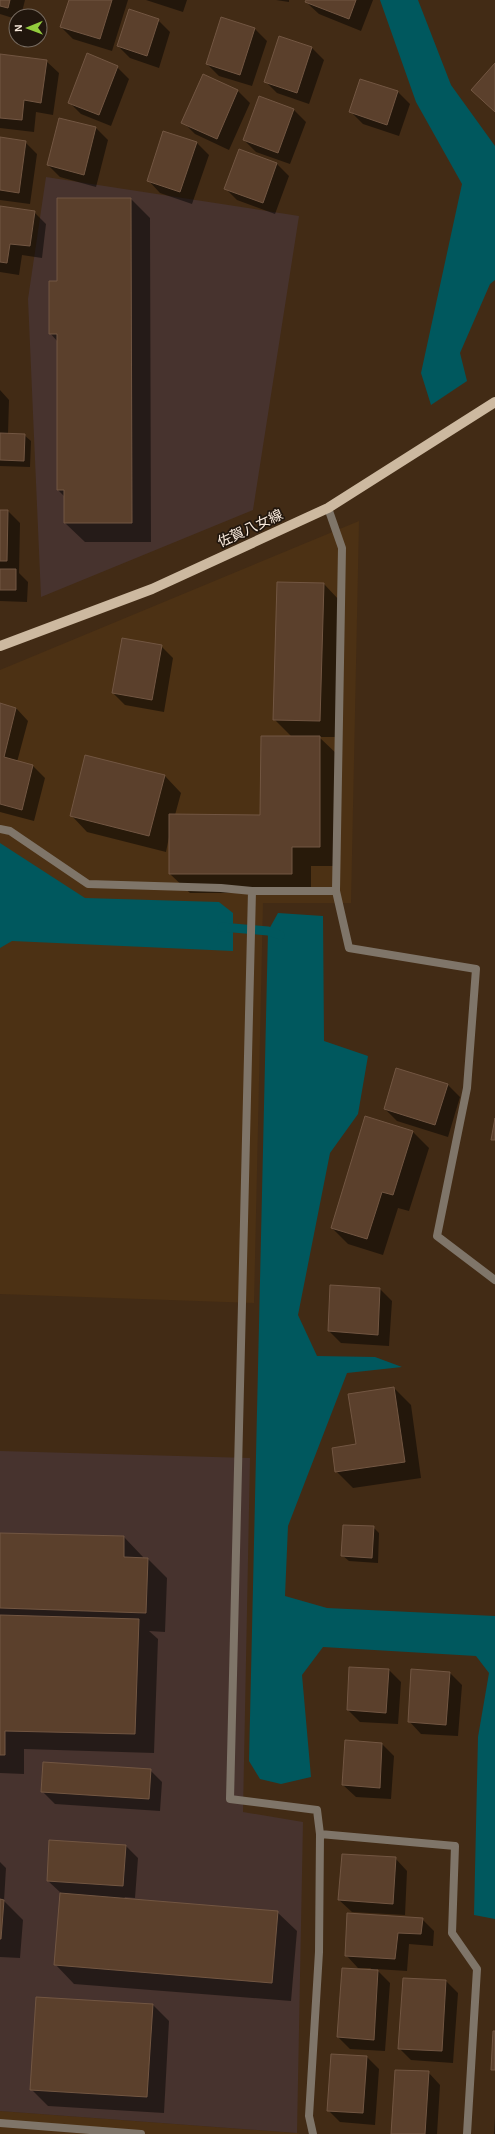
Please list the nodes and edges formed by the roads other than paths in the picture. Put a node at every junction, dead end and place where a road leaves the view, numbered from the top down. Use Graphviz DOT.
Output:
graph roads {
  1 [pos="495,402"];
  2 [pos="328,508"];
  3 [pos="0,646"];
  4 [pos="0,829"];
  5 [pos="252,891"];
  6 [pos="336,891"];
  7 [pos="495,1280"];
  8 [pos="320,1834"];
  9 [pos="0,2123"];
  10 [pos="140,2134"];
  11 [pos="313,2134"];
  12 [pos="467,2134"];
  1 -- 2 [label="main road, 佐賀八女線"];
  2 -- 3 [label="main road, 佐賀八女線"];
  2 -- 6 [label="street"];
  4 -- 5 [label="street"];
  5 -- 6 [label="street"];
  5 -- 8 [label="street"];
  6 -- 7 [label="street"];
  8 -- 11 [label="street"];
  8 -- 12 [label="street"];
  9 -- 10 [label="street"];
}
